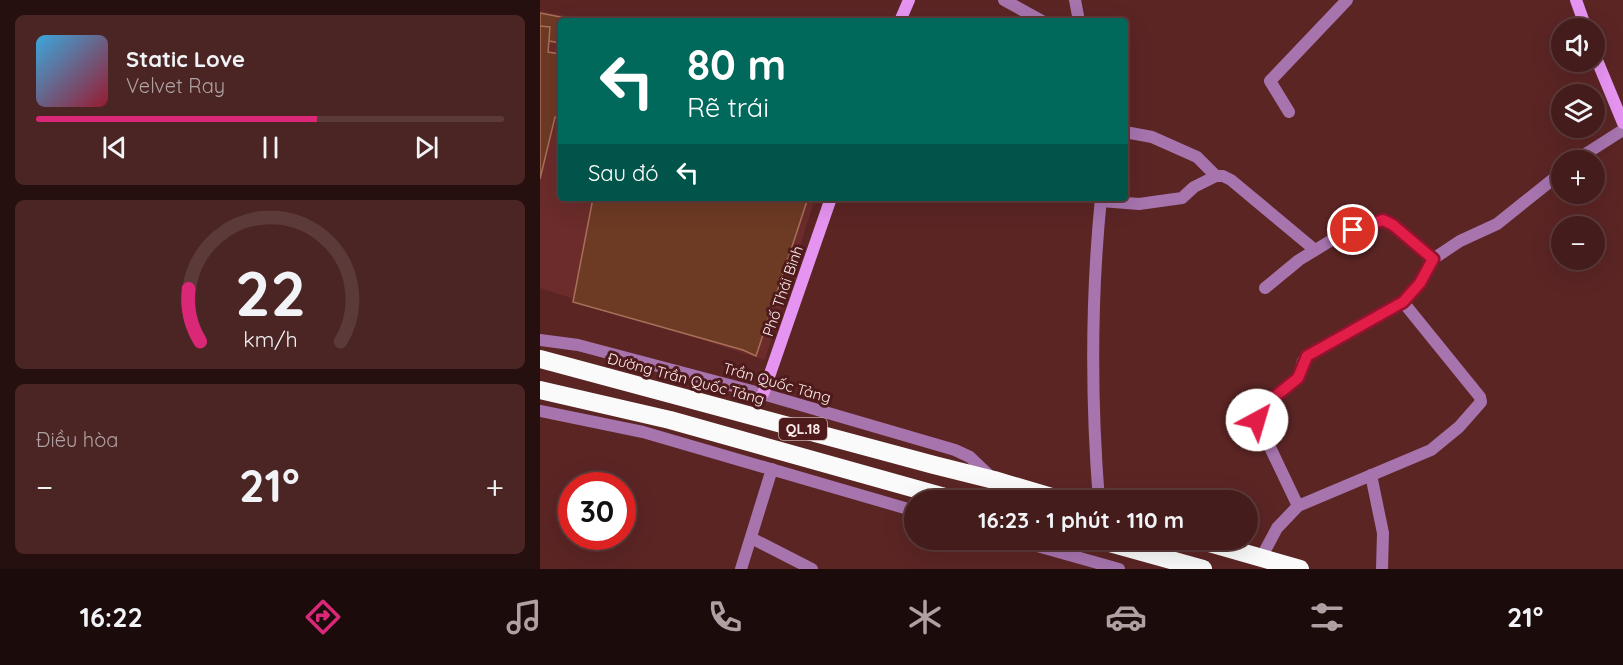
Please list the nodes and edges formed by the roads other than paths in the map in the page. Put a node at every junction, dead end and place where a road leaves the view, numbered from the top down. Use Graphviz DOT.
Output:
graph roads {
  1 [pos="909,0"];
  2 [pos="1004,0"];
  3 [pos="1076,0"];
  4 [pos="1347,0"];
  5 [pos="1576,0"];
  6 [pos="901,18"];
  7 [pos="1037,18"];
  8 [pos="1078,18"];
  9 [pos="1582,18"];
  10 [pos="1602,72"];
  11 [pos="1289,112"];
  12 [pos="1623,123"];
  13 [pos="1623,130"];
  14 [pos="1128,133"];
  15 [pos="1592,150"];
  16 [pos="1216,176"];
  17 [pos="1551,181"];
  18 [pos="830,201"];
  19 [pos="1101,201"];
  20 [pos="1110,201"];
  21 [pos="1315,250"];
  22 [pos="1433,259"];
  23 [pos="1265,288"];
  24 [pos="1403,302"];
  25 [pos="540,340"];
  26 [pos="540,359"];
  27 [pos="540,390"];
  28 [pos="763,394"];
  29 [pos="540,411"];
  30 [pos="772,469"];
  31 [pos="1371,475"];
  32 [pos="994,480"];
  33 [pos="921,490"];
  34 [pos="1028,490"];
  35 [pos="1098,490"];
  36 [pos="1299,506"];
  37 [pos="904,509"];
  38 [pos="751,538"];
  39 [pos="1045,550"];
  40 [pos="1135,550"];
  41 [pos="1233,550"];
  42 [pos="1261,558"];
  43 [pos="1089,565"];
  44 [pos="741,569"];
  45 [pos="812,569"];
  46 [pos="1119,569"];
  47 [pos="1203,569"];
  48 [pos="1299,569"];
  49 [pos="1382,569"];
  1 -- 6 [label="street"];
  2 -- 7 [label="street"];
  3 -- 8 [label="street"];
  4 -- 11 [label="street"];
  5 -- 9 [label="street"];
  10 -- 12 [label="street"];
  13 -- 15 [label="street"];
  14 -- 16 [label="street"];
  16 -- 20 [label="street"];
  16 -- 21 [label="street"];
  17 -- 22 [label="street"];
  18 -- 28 [label="street, Phố Thái Bình"];
  19 -- 35 [label="street"];
  21 -- 22 [label="street"];
  21 -- 23 [label="street"];
  22 -- 24 [label="street"];
  24 -- 31 [label="street"];
  24 -- 36 [label="street"];
  25 -- 28 [label="street, Trần Quốc Tảng"];
  26 -- 32 [label="highway, Đường Trần Quốc Tảng / QL.18"];
  27 -- 33 [label="highway, QL.18"];
  28 -- 32 [label="street, Trần Quốc Tảng"];
  29 -- 30 [label="street"];
  30 -- 37 [label="street"];
  30 -- 38 [label="street"];
  31 -- 36 [label="street"];
  31 -- 49 [label="street"];
  32 -- 34 [label="highway, Đường Trần Quốc Tảng / QL.18"];
  36 -- 42 [label="street"];
  38 -- 44 [label="street"];
  38 -- 45 [label="street"];
  39 -- 43 [label="street"];
  40 -- 47 [label="highway"];
  41 -- 42 [label="highway"];
  42 -- 48 [label="highway"];
  43 -- 46 [label="street"];
}
